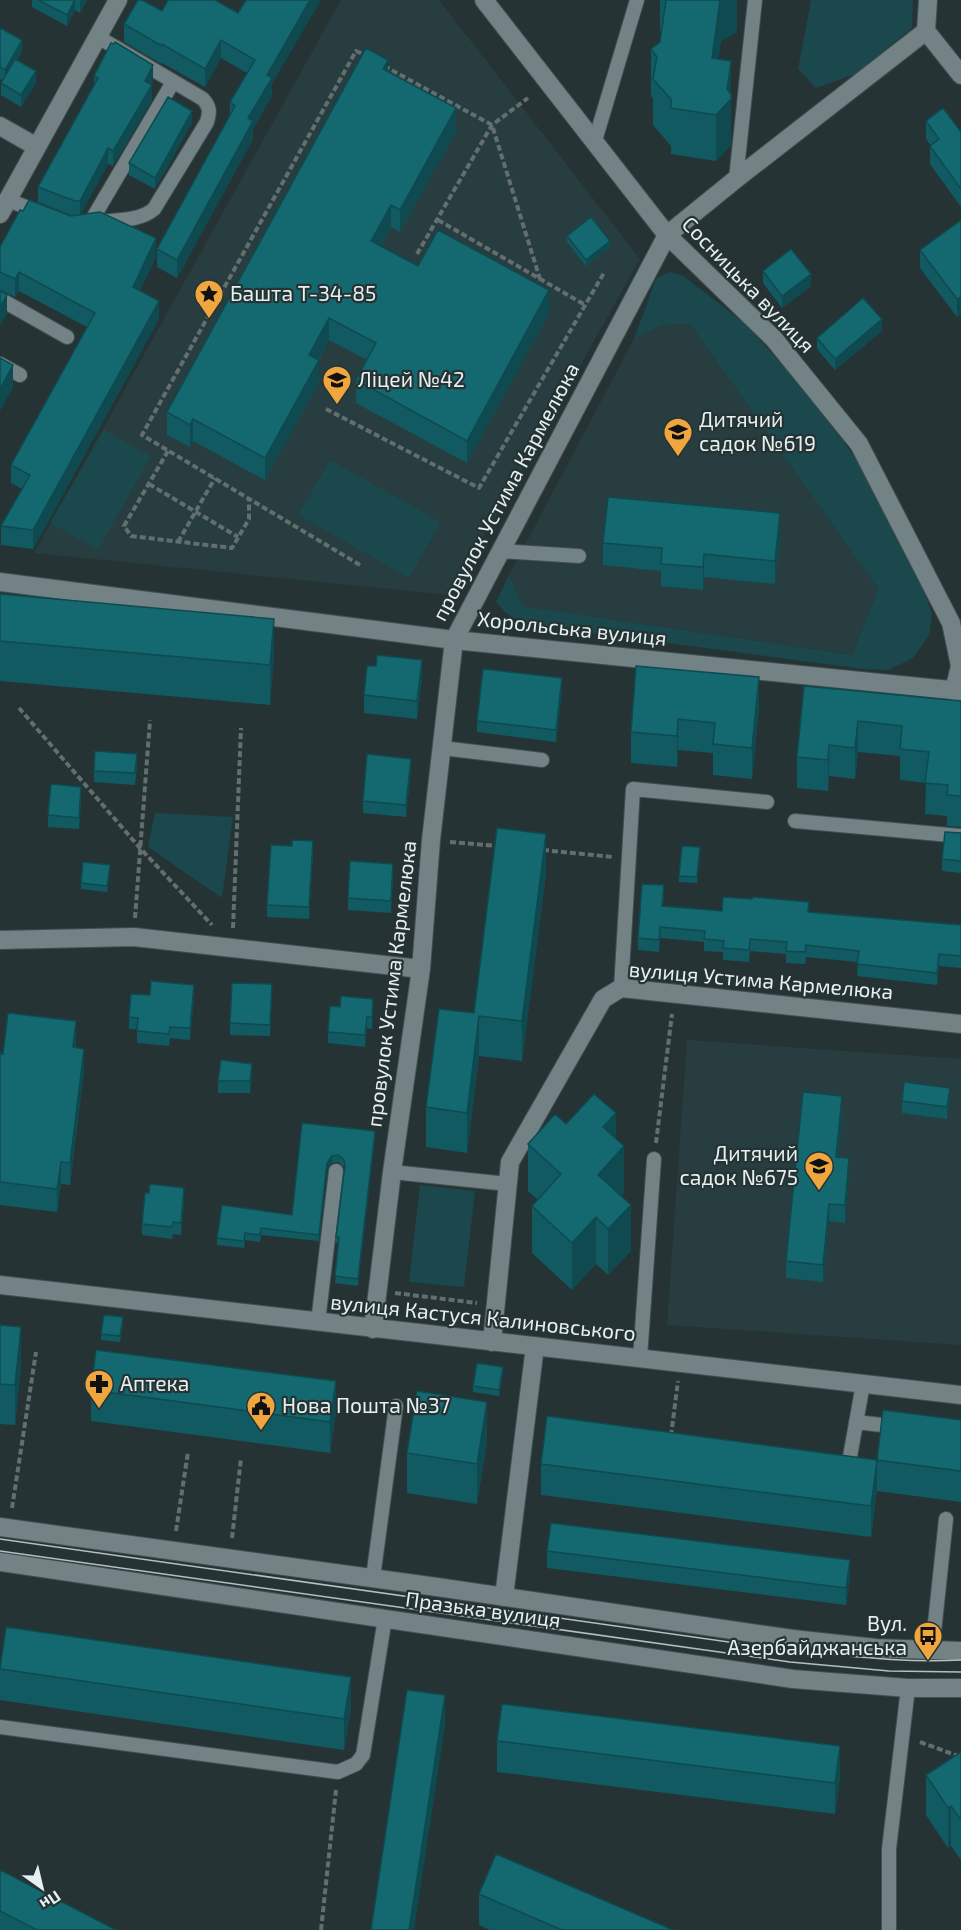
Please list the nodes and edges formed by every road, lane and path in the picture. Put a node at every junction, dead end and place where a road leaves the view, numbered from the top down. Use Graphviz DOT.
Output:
graph roads {
  1 [pos="118,0"];
  2 [pos="484,0"];
  3 [pos="636,0"];
  4 [pos="755,0"];
  5 [pos="928,0"];
  6 [pos="926,31"];
  7 [pos="98,37"];
  8 [pos="366,57"];
  9 [pos="377,62"];
  10 [pos="961,75"];
  11 [pos="174,82"];
  12 [pos="528,98"];
  13 [pos="492,125"];
  14 [pos="0,126"];
  15 [pos="594,144"];
  16 [pos="37,147"];
  17 [pos="736,179"];
  18 [pos="4,207"];
  19 [pos="55,218"];
  20 [pos="438,219"];
  21 [pos="90,223"];
  22 [pos="74,226"];
  23 [pos="667,235"];
  24 [pos="417,254"];
  25 [pos="604,271"];
  26 [pos="540,279"];
  27 [pos="0,299"];
  28 [pos="585,305"];
  29 [pos="68,337"];
  30 [pos="0,364"];
  31 [pos="20,375"];
  32 [pos="326,409"];
  33 [pos="168,451"];
  34 [pos="215,478"];
  35 [pos="149,484"];
  36 [pos="249,499"];
  37 [pos="195,512"];
  38 [pos="238,537"];
  39 [pos="178,542"];
  40 [pos="500,551"];
  41 [pos="579,556"];
  42 [pos="360,565"];
  43 [pos="0,582"];
  44 [pos="454,640"];
  45 [pos="958,691"];
  46 [pos="19,708"];
  47 [pos="150,720"];
  48 [pos="241,728"];
  49 [pos="442,748"];
  50 [pos="542,760"];
  51 [pos="766,802"];
  52 [pos="795,821"];
  53 [pos="961,836"];
  54 [pos="431,840"];
  55 [pos="501,846"];
  56 [pos="139,847"];
  57 [pos="536,850"];
  58 [pos="629,858"];
  59 [pos="134,937"];
  60 [pos="0,940"];
  61 [pos="232,947"];
  62 [pos="421,969"];
  63 [pos="621,988"];
  64 [pos="674,992"];
  65 [pos="961,1024"];
  66 [pos="654,1159"];
  67 [pos="336,1171"];
  68 [pos="392,1172"];
  69 [pos="508,1184"];
  70 [pos="0,1285"];
  71 [pos="378,1291"];
  72 [pos="496,1306"];
  73 [pos="318,1322"];
  74 [pos="373,1329"];
  75 [pos="492,1342"];
  76 [pos="535,1346"];
  77 [pos="36,1352"];
  78 [pos="640,1358"];
  79 [pos="679,1371"];
  80 [pos="862,1384"];
  81 [pos="961,1395"];
  82 [pos="396,1406"];
  83 [pos="856,1422"];
  84 [pos="910,1429"];
  85 [pos="670,1442"];
  86 [pos="188,1452"];
  87 [pos="242,1458"];
  88 [pos="849,1462"];
  89 [pos="12,1509"];
  90 [pos="946,1520"];
  91 [pos="0,1527"];
  92 [pos="176,1532"];
  93 [pos="231,1540"];
  94 [pos="0,1562"];
  95 [pos="373,1578"];
  96 [pos="504,1597"];
  97 [pos="385,1618"];
  98 [pos="932,1651"];
  99 [pos="961,1651"];
  100 [pos="908,1688"];
  101 [pos="961,1688"];
  102 [pos="0,1727"];
  103 [pos="903,1735"];
  104 [pos="961,1757"];
  105 [pos="338,1772"];
  106 [pos="321,1930"];
  107 [pos="889,1930"];
  1 -- 7 [label="street"];
  2 -- 15 [label="street, Сосницька вулиця"];
  3 -- 15 [label="lane"];
  4 -- 17 [label="lane"];
  5 -- 6 [label="street"];
  6 -- 10 [label="street"];
  6 -- 17 [label="street, провулок Устима Кармелюка"];
  7 -- 11 [label="lane"];
  7 -- 16 [label="street"];
  8 -- 33 [label="path"];
  9 -- 13 [label="path"];
  11 -- 21 [label="lane"];
  11 -- 21 [label="lane"];
  12 -- 13 [label="path"];
  13 -- 20 [label="path"];
  13 -- 26 [label="path"];
  14 -- 16 [label="street"];
  15 -- 23 [label="street, Сосницька вулиця"];
  16 -- 18 [label="street"];
  17 -- 23 [label="street, провулок Устима Кармелюка"];
  18 -- 19 [label="lane"];
  20 -- 24 [label="path"];
  20 -- 26 [label="path"];
  21 -- 22 [label="lane"];
  23 -- 40 [label="street, провулок Устима Кармелюка"];
  23 -- 45 [label="street, Сосницька вулиця"];
  25 -- 28 [label="path"];
  26 -- 28 [label="path"];
  27 -- 29 [label="lane"];
  28 -- 32 [label="path"];
  30 -- 31 [label="lane"];
  33 -- 34 [label="path"];
  33 -- 35 [label="path"];
  34 -- 36 [label="path"];
  34 -- 37 [label="path"];
  35 -- 37 [label="path"];
  35 -- 39 [label="path"];
  36 -- 38 [label="path"];
  36 -- 42 [label="path"];
  37 -- 38 [label="path"];
  37 -- 39 [label="path"];
  38 -- 39 [label="path"];
  40 -- 41 [label="lane"];
  40 -- 44 [label="street, провулок Устима Кармелюка"];
  43 -- 44 [label="street, Хорольська вулиця"];
  44 -- 45 [label="street, Хорольська вулиця"];
  44 -- 49 [label="street, провулок Устима Кармелюка"];
  46 -- 56 [label="path"];
  47 -- 56 [label="path"];
  48 -- 61 [label="path"];
  49 -- 50 [label="lane"];
  49 -- 54 [label="street, провулок Устима Кармелюка"];
  51 -- 58 [label="lane"];
  52 -- 53 [label="lane"];
  54 -- 55 [label="path"];
  54 -- 62 [label="street, провулок Устима Кармелюка"];
  56 -- 59 [label="path"];
  56 -- 61 [label="path"];
  57 -- 58 [label="path"];
  58 -- 63 [label="lane"];
  59 -- 60 [label="street"];
  59 -- 61 [label="street"];
  61 -- 62 [label="street"];
  62 -- 68 [label="street, провулок Устима Кармелюка"];
  63 -- 64 [label="street, вулиця Устима Кармелюка"];
  63 -- 69 [label="street, вулиця Устима Кармелюка"];
  64 -- 65 [label="street, вулиця Устима Кармелюка"];
  64 -- 66 [label="path"];
  66 -- 78 [label="lane"];
  67 -- 73 [label="lane"];
  68 -- 69 [label="lane"];
  68 -- 71 [label="street, провулок Устима Кармелюка"];
  69 -- 72 [label="street, вулиця Устима Кармелюка"];
  70 -- 73 [label="street, вулиця Кастуся Калиновського"];
  71 -- 72 [label="path"];
  71 -- 74 [label="street, провулок Устима Кармелюка"];
  72 -- 75 [label="street, вулиця Устима Кармелюка"];
  73 -- 74 [label="street, вулиця Кастуся Калиновського"];
  74 -- 75 [label="street, вулиця Кастуся Калиновського"];
  75 -- 76 [label="street, вулиця Кастуся Калиновського"];
  76 -- 78 [label="street, вулиця Кастуся Калиновського"];
  76 -- 96 [label="street"];
  77 -- 89 [label="path"];
  78 -- 80 [label="street, вулиця Кастуся Калиновського"];
  79 -- 85 [label="path"];
  80 -- 81 [label="street, вулиця Кастуся Калиновського"];
  80 -- 83 [label="lane"];
  82 -- 95 [label="lane"];
  83 -- 84 [label="lane"];
  83 -- 88 [label="lane"];
  86 -- 92 [label="path"];
  87 -- 93 [label="path"];
  90 -- 98 [label="lane"];
  91 -- 95 [label="street, Празька вулиця"];
  94 -- 97 [label="street, Празька вулиця"];
  95 -- 96 [label="street, Празька вулиця"];
  96 -- 98 [label="street, Празька вулиця"];
  97 -- 100 [label="street, Празька вулиця"];
  97 -- 105 [label="lane"];
  98 -- 99 [label="street, Празька вулиця"];
  100 -- 101 [label="street, Празька вулиця"];
  100 -- 103 [label="lane"];
  102 -- 105 [label="lane"];
  103 -- 104 [label="path"];
  103 -- 107 [label="lane"];
  105 -- 106 [label="path"];
}
